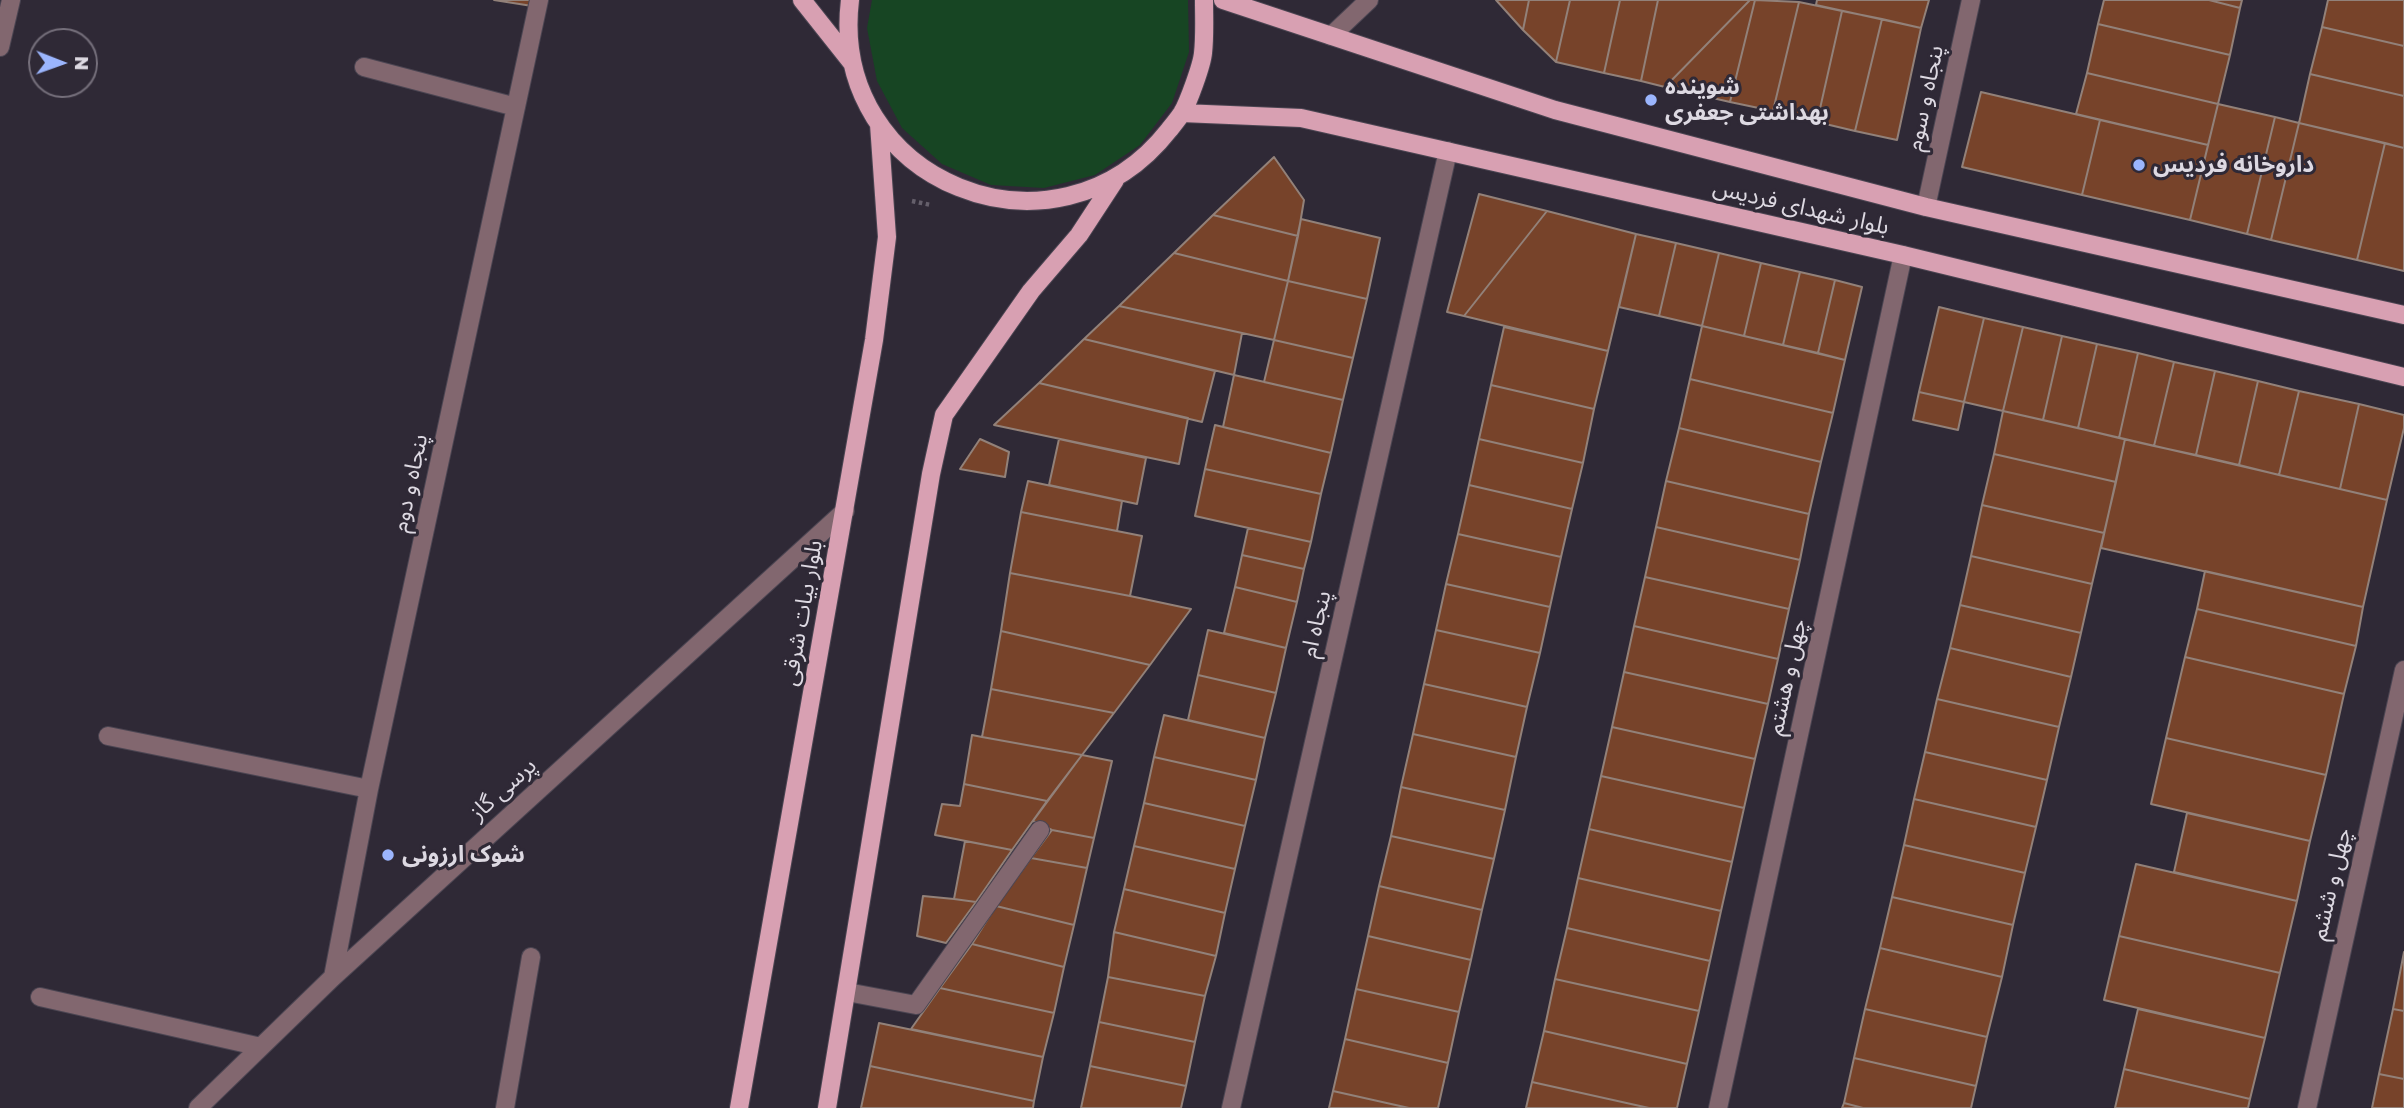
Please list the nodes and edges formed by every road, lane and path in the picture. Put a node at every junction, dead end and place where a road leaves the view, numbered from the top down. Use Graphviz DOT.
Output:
graph roads {
  1 [pos="11,0"];
  2 [pos="539,0"];
  3 [pos="802,0"];
  4 [pos="850,0"];
  5 [pos="1204,0"];
  6 [pos="1223,0"];
  7 [pos="1369,0"];
  8 [pos="1971,0"];
  9 [pos="1331,36"];
  10 [pos="0,47"];
  11 [pos="853,64"];
  12 [pos="364,67"];
  13 [pos="516,107"];
  14 [pos="1182,113"];
  15 [pos="879,124"];
  16 [pos="1448,151"];
  17 [pos="1115,180"];
  18 [pos="1926,207"];
  19 [pos="1903,256"];
  20 [pos="2404,315"];
  21 [pos="2404,377"];
  22 [pos="845,511"];
  23 [pos="2404,670"];
  24 [pos="108,736"];
  25 [pos="369,789"];
  26 [pos="1040,830"];
  27 [pos="531,957"];
  28 [pos="332,977"];
  29 [pos="846,992"];
  30 [pos="40,997"];
  31 [pos="261,1047"];
  32 [pos="198,1108"];
  33 [pos="505,1108"];
  34 [pos="739,1108"];
  35 [pos="827,1108"];
  36 [pos="1231,1108"];
  37 [pos="1718,1108"];
  38 [pos="2307,1108"];
  1 -- 10 [label="street"];
  2 -- 13 [label="street, پنجاه و دوم"];
  3 -- 11 [label="main road"];
  4 -- 11 [label="main road"];
  5 -- 14 [label="main road"];
  6 -- 9 [label="main road, بلوار شهدای فردیس"];
  7 -- 9 [label="street"];
  8 -- 18 [label="street, پنجاه و سوم"];
  9 -- 18 [label="main road, بلوار شهدای فردیس"];
  11 -- 15 [label="main road"];
  12 -- 13 [label="street"];
  13 -- 25 [label="street, پنجاه و دوم"];
  14 -- 16 [label="main road, بلوار شهدای فردیس"];
  14 -- 17 [label="main road"];
  15 -- 17 [label="main road"];
  15 -- 22 [label="main road, بلوار بیات شرقی"];
  16 -- 19 [label="main road, بلوار شهدای فردیس"];
  16 -- 36 [label="street, پنجاه ام"];
  17 -- 29 [label="main road"];
  18 -- 20 [label="main road, بلوار شهدای فردیس"];
  19 -- 21 [label="main road, بلوار شهدای فردیس"];
  19 -- 37 [label="street, چهل و هشتم"];
  22 -- 28 [label="street, پرسی گاز"];
  22 -- 34 [label="main road, بلوار بیات شرقی"];
  23 -- 38 [label="street, چهل و ششم"];
  24 -- 25 [label="street"];
  25 -- 28 [label="street, پنجاه و دوم"];
  26 -- 29 [label="street"];
  27 -- 33 [label="street"];
  28 -- 31 [label="street, پرسی گاز"];
  29 -- 35 [label="main road"];
  30 -- 31 [label="street"];
  31 -- 32 [label="street, پرسی گاز"];
}
